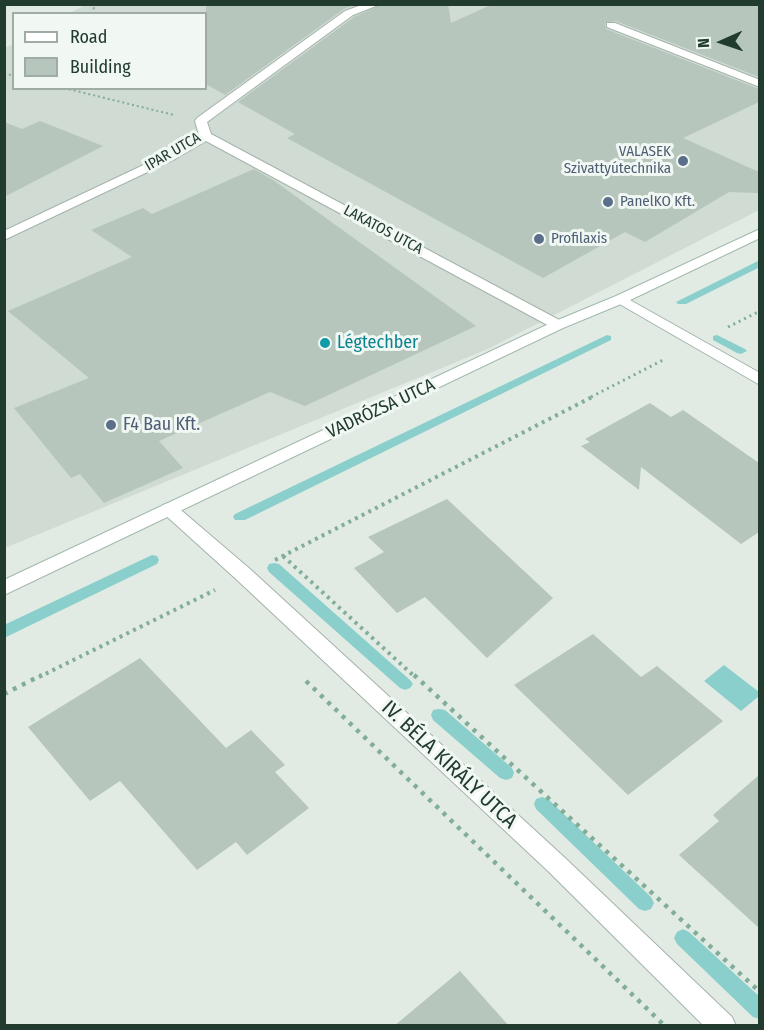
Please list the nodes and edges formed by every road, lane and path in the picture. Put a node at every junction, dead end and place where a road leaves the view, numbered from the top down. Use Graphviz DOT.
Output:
graph roads {
  1 [pos="376,4"];
  2 [pos="611,25"];
  3 [pos="759,84"];
  4 [pos="72,90"];
  5 [pos="201,122"];
  6 [pos="206,136"];
  7 [pos="759,233"];
  8 [pos="4,236"];
  9 [pos="621,299"];
  10 [pos="759,311"];
  11 [pos="558,325"];
  12 [pos="695,343"];
  13 [pos="759,380"];
  14 [pos="170,509"];
  15 [pos="284,556"];
  16 [pos="243,574"];
  17 [pos="4,588"];
  18 [pos="212,592"];
  19 [pos="221,600"];
  20 [pos="299,674"];
  21 [pos="4,694"];
  22 [pos="759,992"];
  23 [pos="665,1026"];
  24 [pos="723,1026"];
  1 -- 5 [label="street, IPAR UTCA"];
  2 -- 3 [label="street"];
  4 -- 5 [label="path"];
  5 -- 6 [label="street, IPAR UTCA"];
  6 -- 8 [label="street, IPAR UTCA"];
  6 -- 11 [label="street, LAKATOS UTCA"];
  7 -- 9 [label="street, VADRÓZSA UTCA"];
  9 -- 11 [label="street, VADRÓZSA UTCA"];
  9 -- 12 [label="street"];
  10 -- 12 [label="path"];
  11 -- 14 [label="street, VADRÓZSA UTCA"];
  12 -- 13 [label="street"];
  12 -- 15 [label="path"];
  14 -- 16 [label="street, IV. BÉLA KIRÁLY UTCA"];
  14 -- 17 [label="street, VADRÓZSA UTCA"];
  15 -- 16 [label="path"];
  15 -- 22 [label="path"];
  16 -- 18 [label="path"];
  16 -- 24 [label="street, IV. BÉLA KIRÁLY UTCA"];
  18 -- 19 [label="path"];
  18 -- 21 [label="path"];
  20 -- 23 [label="path"];
}
